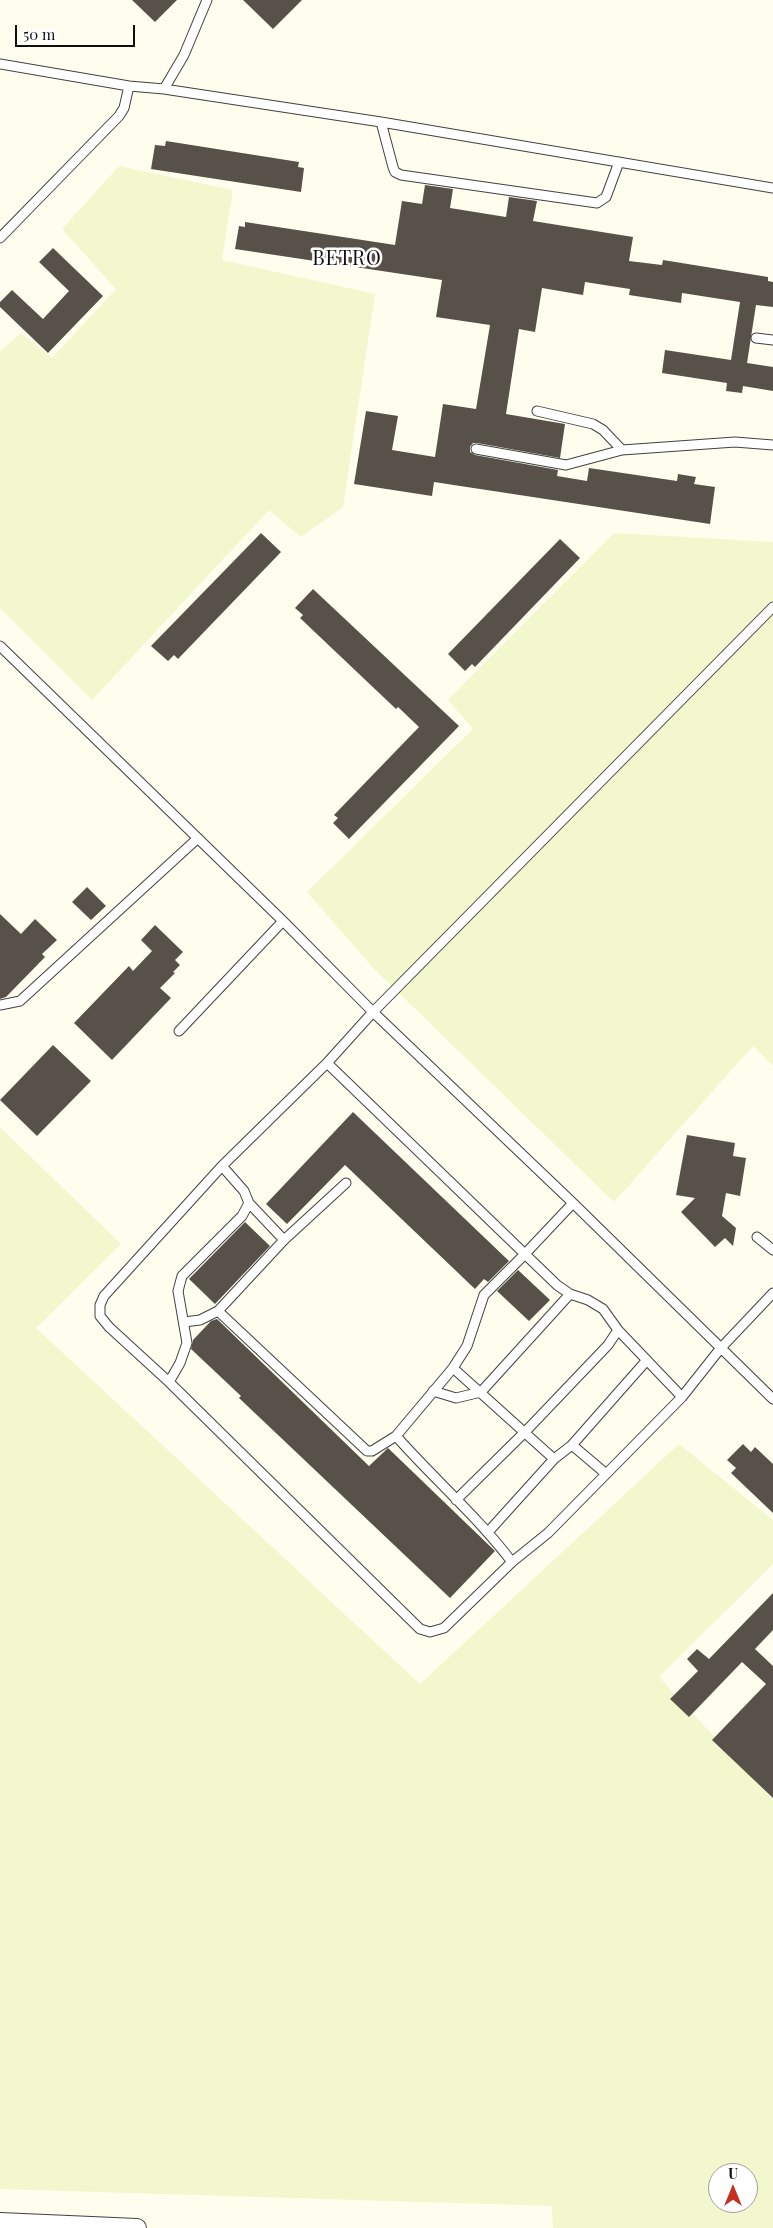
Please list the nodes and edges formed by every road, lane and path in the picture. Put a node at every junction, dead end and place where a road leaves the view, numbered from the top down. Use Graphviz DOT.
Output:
graph roads {
  1 [pos="207,0"];
  2 [pos="0,64"];
  3 [pos="129,86"];
  4 [pos="164,89"];
  5 [pos="381,122"];
  6 [pos="619,162"];
  7 [pos="773,188"];
  8 [pos="0,238"];
  9 [pos="756,338"];
  10 [pos="773,340"];
  11 [pos="537,411"];
  12 [pos="773,446"];
  13 [pos="476,448"];
  14 [pos="622,450"];
  15 [pos="773,607"];
  16 [pos="0,646"];
  17 [pos="198,838"];
  18 [pos="284,922"];
  19 [pos="0,1005"];
  20 [pos="373,1012"];
  21 [pos="179,1031"];
  22 [pos="327,1062"];
  23 [pos="222,1166"];
  24 [pos="346,1183"];
  25 [pos="249,1203"];
  26 [pos="572,1203"];
  27 [pos="757,1237"];
  28 [pos="284,1240"];
  29 [pos="773,1250"];
  30 [pos="524,1255"];
  31 [pos="773,1292"];
  32 [pos="570,1294"];
  33 [pos="218,1311"];
  34 [pos="184,1322"];
  35 [pos="618,1330"];
  36 [pos="720,1349"];
  37 [pos="647,1360"];
  38 [pos="454,1368"];
  39 [pos="169,1382"];
  40 [pos="433,1391"];
  41 [pos="481,1392"];
  42 [pos="682,1397"];
  43 [pos="773,1399"];
  44 [pos="525,1432"];
  45 [pos="396,1436"];
  46 [pos="572,1445"];
  47 [pos="554,1459"];
  48 [pos="606,1473"];
  49 [pos="456,1500"];
  50 [pos="488,1531"];
  51 [pos="512,1562"];
  52 [pos="0,2222"];
  53 [pos="137,2228"];
  1 -- 4 [label="lane"];
  2 -- 3 [label="lane"];
  3 -- 4 [label="lane"];
  3 -- 8 [label="lane"];
  4 -- 5 [label="lane"];
  5 -- 6 [label="lane"];
  5 -- 6 [label="lane"];
  6 -- 7 [label="lane"];
  9 -- 10 [label="lane"];
  11 -- 14 [label="lane"];
  12 -- 14 [label="lane"];
  13 -- 14 [label="lane"];
  15 -- 20 [label="lane"];
  16 -- 17 [label="lane"];
  17 -- 18 [label="lane"];
  17 -- 19 [label="lane"];
  18 -- 20 [label="lane"];
  18 -- 21 [label="lane"];
  20 -- 22 [label="lane"];
  20 -- 26 [label="lane"];
  22 -- 23 [label="lane"];
  22 -- 30 [label="lane"];
  23 -- 25 [label="lane"];
  23 -- 39 [label="lane"];
  24 -- 28 [label="lane"];
  25 -- 28 [label="lane"];
  25 -- 34 [label="lane"];
  26 -- 30 [label="lane"];
  26 -- 36 [label="lane"];
  27 -- 29 [label="lane"];
  28 -- 33 [label="lane"];
  30 -- 32 [label="lane"];
  30 -- 38 [label="lane"];
  31 -- 36 [label="lane"];
  32 -- 35 [label="lane"];
  32 -- 41 [label="lane"];
  33 -- 34 [label="lane"];
  33 -- 45 [label="lane"];
  34 -- 39 [label="lane"];
  35 -- 37 [label="lane"];
  35 -- 44 [label="lane"];
  36 -- 42 [label="lane"];
  36 -- 43 [label="lane"];
  37 -- 42 [label="lane"];
  37 -- 46 [label="lane"];
  38 -- 40 [label="lane"];
  38 -- 41 [label="lane"];
  39 -- 51 [label="lane"];
  40 -- 41 [label="lane"];
  40 -- 45 [label="lane"];
  41 -- 44 [label="lane"];
  42 -- 48 [label="lane"];
  44 -- 47 [label="lane"];
  44 -- 49 [label="lane"];
  45 -- 49 [label="lane"];
  46 -- 47 [label="lane"];
  46 -- 48 [label="lane"];
  47 -- 50 [label="lane"];
  48 -- 51 [label="lane"];
  49 -- 50 [label="lane"];
  50 -- 51 [label="lane"];
  52 -- 53 [label="street"];
}
